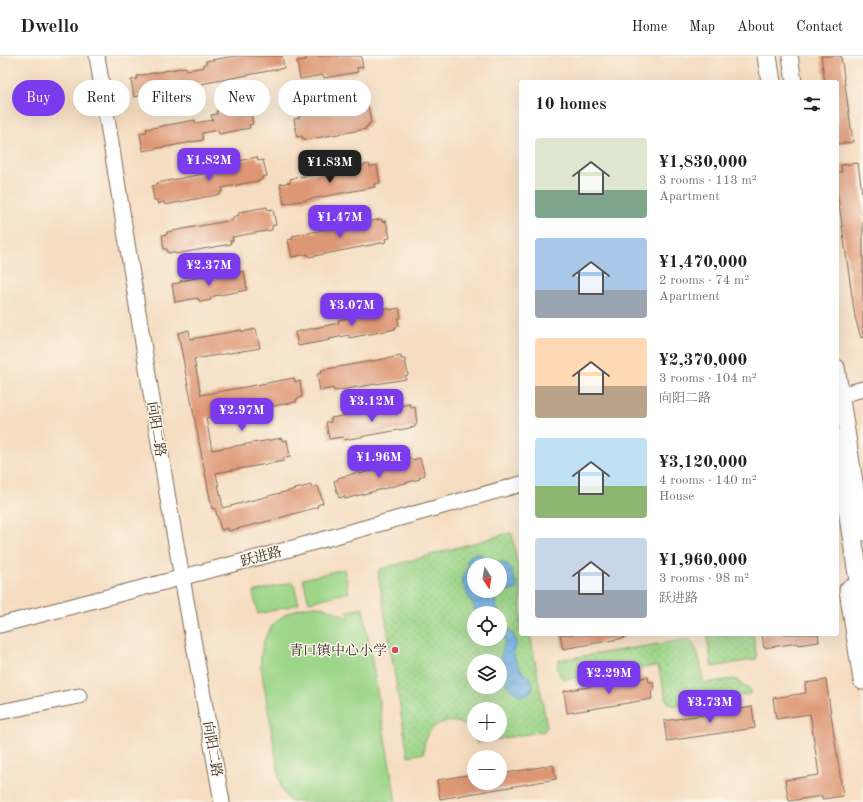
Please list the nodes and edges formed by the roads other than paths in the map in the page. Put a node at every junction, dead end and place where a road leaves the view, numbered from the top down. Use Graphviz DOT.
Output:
graph roads {
  1 [pos="97,56"];
  2 [pos="766,56"];
  3 [pos="778,56"];
  4 [pos="790,56"];
  5 [pos="771,80"];
  6 [pos="782,80"];
  7 [pos="794,80"];
  8 [pos="863,389"];
  9 [pos="839,395"];
  10 [pos="839,452"];
  11 [pos="519,485"];
  12 [pos="839,525"];
  13 [pos="863,533"];
  14 [pos="182,577"];
  15 [pos="863,607"];
  16 [pos="0,625"];
  17 [pos="863,680"];
  18 [pos="79,696"];
  19 [pos="0,712"];
  20 [pos="222,802"];
  1 -- 14 [label="street, 向阳二路"];
  2 -- 5 [label="main road"];
  3 -- 6 [label="main road"];
  4 -- 7 [label="street"];
  8 -- 9 [label="street"];
  9 -- 13 [label="street"];
  10 -- 15 [label="main road"];
  11 -- 14 [label="street, 跃进路"];
  12 -- 17 [label="main road"];
  14 -- 16 [label="street, 跃进路"];
  14 -- 20 [label="street, 向阳二路"];
  18 -- 19 [label="street"];
}
